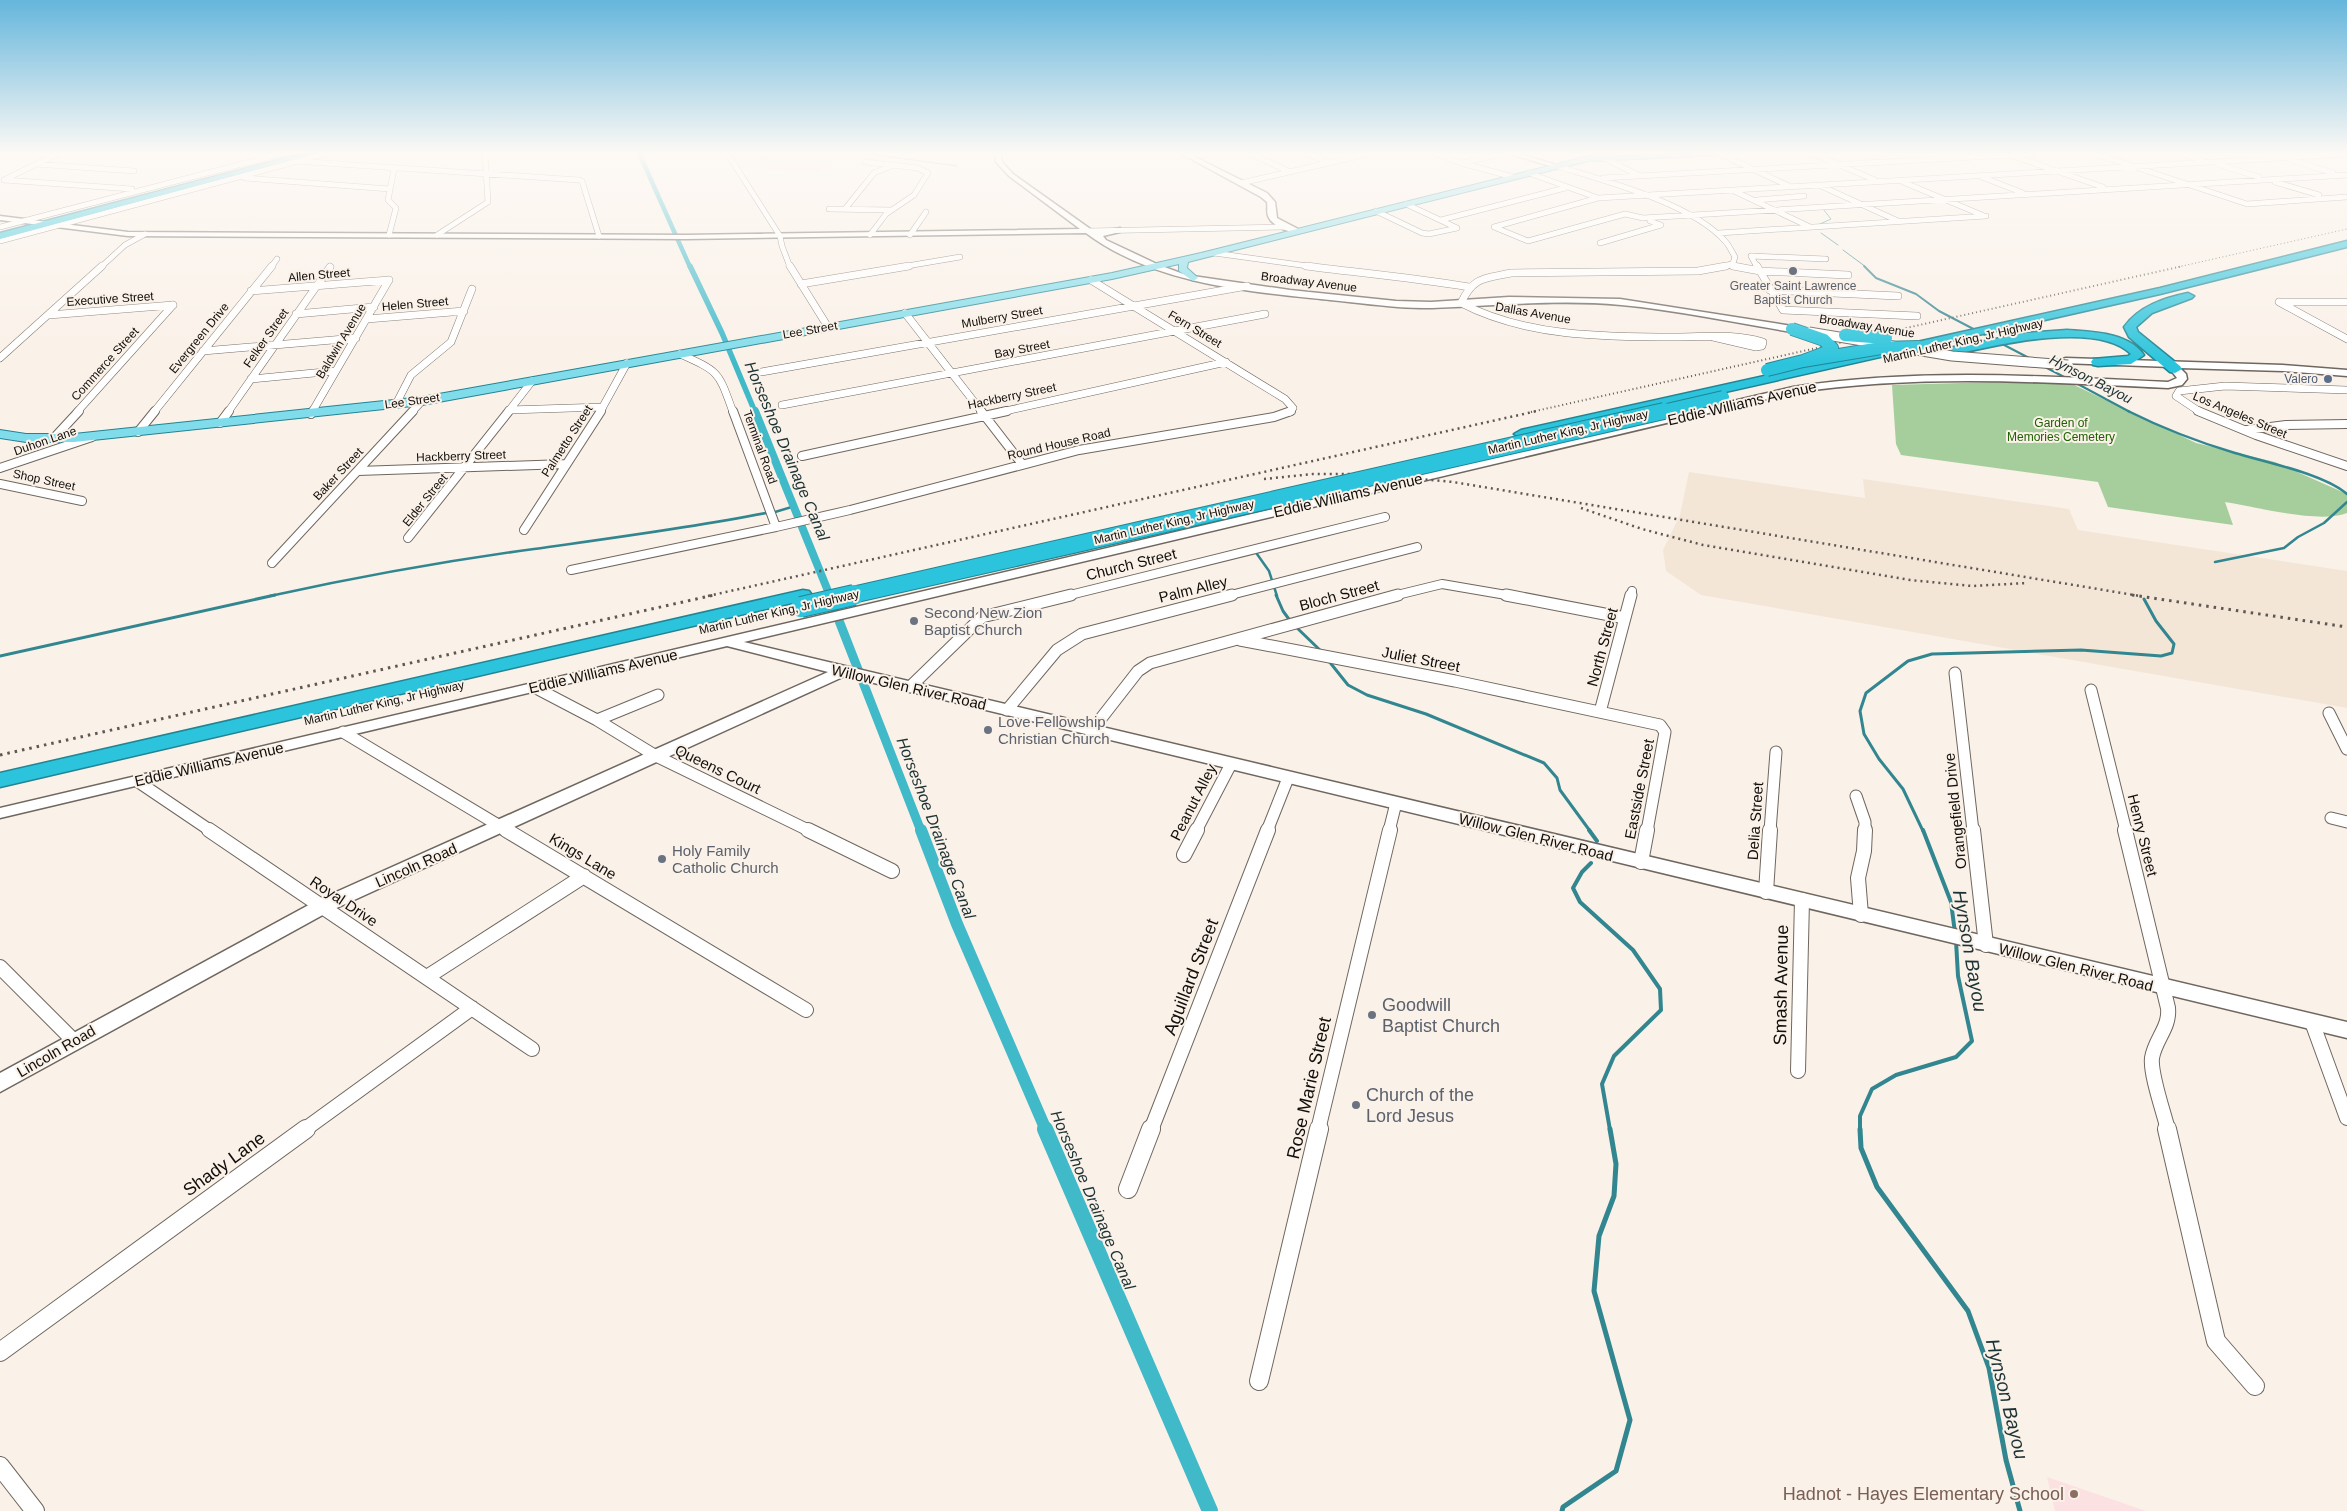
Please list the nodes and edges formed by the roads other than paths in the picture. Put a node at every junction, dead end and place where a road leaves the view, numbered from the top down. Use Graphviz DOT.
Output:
graph roads {
  1 [pos="15,224"];
  2 [pos="35,224"];
  3 [pos="39,224"];
  4 [pos="64,224"];
  5 [pos="392,224"];
  6 [pos="455,224"];
  7 [pos="595,224"];
  8 [pos="772,224"];
  9 [pos="878,224"];
  10 [pos="918,224"];
  11 [pos="1074,224"];
  12 [pos="1077,224"];
  13 [pos="1282,224"];
  14 [pos="1327,224"];
  15 [pos="1401,224"];
  16 [pos="1450,224"];
  17 [pos="1507,224"];
  18 [pos="1590,224"];
  19 [pos="1657,224"];
  20 [pos="1702,224"];
  21 [pos="1804,224"];
  22 [pos="1872,224"];
  23 [pos="55,226"];
  24 [pos="0,227"];
  25 [pos="1287,227"];
  26 [pos="1811,227"];
  27 [pos="1088,230"];
  28 [pos="1117,230"];
  29 [pos="1052,231"];
  30 [pos="1298,231"];
  31 [pos="0,232"];
  32 [pos="1719,233"];
  33 [pos="145,234"];
  34 [pos="910,234"];
  35 [pos="389,235"];
  36 [pos="437,235"];
  37 [pos="870,235"];
  38 [pos="0,236"];
  39 [pos="599,236"];
  40 [pos="780,236"];
  41 [pos="686,237"];
  42 [pos="1099,239"];
  43 [pos="0,241"];
  44 [pos="1600,243"];
  45 [pos="2347,244"];
  46 [pos="2347,252"];
  47 [pos="1214,253"];
  48 [pos="2333,255"];
  49 [pos="960,257"];
  50 [pos="277,259"];
  51 [pos="1826,259"];
  52 [pos="1139,260"];
  53 [pos="1180,261"];
  54 [pos="1729,265"];
  55 [pos="330,266"];
  56 [pos="1156,267"];
  57 [pos="1760,271"];
  58 [pos="1130,272"];
  59 [pos="1174,273"];
  60 [pos="1848,275"];
  61 [pos="2212,277"];
  62 [pos="1193,278"];
  63 [pos="390,280"];
  64 [pos="1091,280"];
  65 [pos="801,284"];
  66 [pos="316,286"];
  67 [pos="1248,286"];
  68 [pos="1469,287"];
  69 [pos="472,288"];
  70 [pos="1770,290"];
  71 [pos="251,291"];
  72 [pos="1898,296"];
  73 [pos="2347,302"];
  74 [pos="1461,303"];
  75 [pos="173,306"];
  76 [pos="1134,306"];
  77 [pos="374,307"];
  78 [pos="464,311"];
  79 [pos="905,313"];
  80 [pos="296,314"];
  81 [pos="1265,314"];
  82 [pos="49,315"];
  83 [pos="1917,316"];
  84 [pos="367,319"];
  85 [pos="828,327"];
  86 [pos="1795,328"];
  87 [pos="1177,332"];
  88 [pos="1978,334"];
  89 [pos="1997,334"];
  90 [pos="1845,335"];
  91 [pos="1713,337"];
  92 [pos="356,338"];
  93 [pos="2347,339"];
  94 [pos="928,341"];
  95 [pos="274,345"];
  96 [pos="1906,345"];
  97 [pos="203,351"];
  98 [pos="2135,351"];
  99 [pos="680,354"];
  100 [pos="0,358"];
  101 [pos="1803,361"];
  102 [pos="1226,362"];
  103 [pos="2098,362"];
  104 [pos="627,363"];
  105 [pos="2067,363"];
  106 [pos="2164,366"];
  107 [pos="335,371"];
  108 [pos="761,372"];
  109 [pos="2347,373"];
  110 [pos="953,374"];
  111 [pos="251,379"];
  112 [pos="532,381"];
  113 [pos="1786,382"];
  114 [pos="2086,382"];
  115 [pos="2120,383"];
  116 [pos="2347,390"];
  117 [pos="1285,399"];
  118 [pos="422,401"];
  119 [pos="396,404"];
  120 [pos="782,405"];
  121 [pos="603,407"];
  122 [pos="509,410"];
  123 [pos="311,414"];
  124 [pos="983,414"];
  125 [pos="220,423"];
  126 [pos="2347,424"];
  127 [pos="1539,430"];
  128 [pos="2247,430"];
  129 [pos="138,432"];
  130 [pos="0,434"];
  131 [pos="96,435"];
  132 [pos="54,438"];
  133 [pos="802,456"];
  134 [pos="565,464"];
  135 [pos="1022,464"];
  136 [pos="2347,466"];
  137 [pos="465,467"];
  138 [pos="0,468"];
  139 [pos="358,471"];
  140 [pos="0,484"];
  141 [pos="82,500"];
  142 [pos="1385,517"];
  143 [pos="781,526"];
  144 [pos="524,530"];
  145 [pos="408,538"];
  146 [pos="1417,547"];
  147 [pos="272,563"];
  148 [pos="571,570"];
  149 [pos="1632,591"];
  150 [pos="806,607"];
  151 [pos="1626,618"];
  152 [pos="1237,639"];
  153 [pos="727,641"];
  154 [pos="845,672"];
  155 [pos="1955,673"];
  156 [pos="534,687"];
  157 [pos="910,687"];
  158 [pos="2091,690"];
  159 [pos="658,695"];
  160 [pos="1007,710"];
  161 [pos="1600,712"];
  162 [pos="2329,713"];
  163 [pos="597,720"];
  164 [pos="1092,730"];
  165 [pos="343,732"];
  166 [pos="2347,749"];
  167 [pos="1776,752"];
  168 [pos="656,756"];
  169 [pos="1231,764"];
  170 [pos="1288,778"];
  171 [pos="0,780"];
  172 [pos="137,781"];
  173 [pos="0,792"];
  174 [pos="1856,796"];
  175 [pos="1396,803"];
  176 [pos="0,813"];
  177 [pos="2331,818"];
  178 [pos="2347,822"];
  179 [pos="502,826"];
  180 [pos="1184,855"];
  181 [pos="1641,862"];
  182 [pos="892,871"];
  183 [pos="584,876"];
  184 [pos="1766,892"];
  185 [pos="1802,900"];
  186 [pos="323,906"];
  187 [pos="1861,915"];
  188 [pos="1981,943"];
  189 [pos="0,966"];
  190 [pos="427,977"];
  191 [pos="2164,988"];
  192 [pos="472,1008"];
  193 [pos="806,1010"];
  194 [pos="2312,1022"];
  195 [pos="2347,1030"];
  196 [pos="74,1041"];
  197 [pos="532,1049"];
  198 [pos="1798,1071"];
  199 [pos="0,1084"];
  200 [pos="2347,1118"];
  201 [pos="1128,1189"];
  202 [pos="0,1352"];
  203 [pos="1259,1381"];
  204 [pos="2255,1386"];
  205 [pos="0,1466"];
  206 [pos="35,1511"];
  1 -- 24 [label="street"];
  2 -- 3 [label="main road"];
  3 -- 23 [label="main road"];
  3 -- 31 [label="highway"];
  3 -- 38 [label="highway"];
  4 -- 23 [label="street"];
  5 -- 35 [label="street"];
  6 -- 36 [label="street"];
  7 -- 39 [label="street"];
  8 -- 40 [label="street"];
  9 -- 37 [label="street"];
  10 -- 34 [label="street"];
  11 -- 29 [label="main road"];
  12 -- 27 [label="main road, Broadway Avenue"];
  13 -- 25 [label="main road"];
  14 -- 30 [label="main road, Lee Street"];
  15 -- 16 [label="street"];
  17 -- 18 [label="street"];
  19 -- 44 [label="street"];
  20 -- 32 [label="street"];
  21 -- 26 [label="street"];
  22 -- 26 [label="street"];
  23 -- 33 [label="main road"];
  23 -- 43 [label="street"];
  25 -- 28 [label="street"];
  25 -- 30 [label="main road"];
  26 -- 32 [label="street"];
  27 -- 28 [label="street"];
  27 -- 29 [label="street"];
  27 -- 42 [label="main road, Broadway Avenue"];
  28 -- 42 [label="main road"];
  29 -- 34 [label="street"];
  30 -- 47 [label="main road, Lee Street"];
  32 -- 54 [label="street"];
  33 -- 35 [label="main road"];
  33 -- 82 [label="street"];
  34 -- 37 [label="street"];
  35 -- 36 [label="main road"];
  36 -- 39 [label="main road"];
  37 -- 40 [label="street"];
  39 -- 41 [label="main road"];
  40 -- 41 [label="street"];
  40 -- 65 [label="street"];
  42 -- 52 [label="main road, Broadway Avenue"];
  45 -- 61 [label="highway, Martin Luther King, Jr Highway"];
  46 -- 48 [label="highway, Martin Luther King, Jr Highway"];
  47 -- 53 [label="main road, Lee Street"];
  47 -- 68 [label="street"];
  48 -- 89 [label="highway, Martin Luther King, Jr Highway"];
  48 -- 106 [label="highway"];
  49 -- 65 [label="street"];
  50 -- 71 [label="street, Evergreen Drive"];
  51 -- 57 [label="street"];
  52 -- 53 [label="main road"];
  52 -- 56 [label="main road, Broadway Avenue"];
  52 -- 58 [label="main road"];
  53 -- 56 [label="main road, Lee Street"];
  53 -- 62 [label="main road"];
  54 -- 57 [label="street"];
  54 -- 68 [label="street"];
  55 -- 66 [label="street, Felker Street"];
  56 -- 58 [label="main road, Lee Street"];
  56 -- 59 [label="main road, Broadway Avenue"];
  57 -- 60 [label="street"];
  57 -- 70 [label="street"];
  58 -- 59 [label="main road"];
  58 -- 64 [label="main road, Lee Street"];
  59 -- 62 [label="main road, Broadway Avenue"];
  61 -- 89 [label="highway, Martin Luther King, Jr Highway"];
  61 -- 96 [label="highway"];
  62 -- 67 [label="main road, Broadway Avenue"];
  63 -- 66 [label="street, Allen Street"];
  63 -- 77 [label="street, Baldwin Avenue"];
  64 -- 76 [label="street, Fern Street"];
  64 -- 79 [label="main road, Lee Street"];
  65 -- 85 [label="street"];
  66 -- 71 [label="street, Allen Street"];
  66 -- 80 [label="street, Felker Street"];
  67 -- 74 [label="main road, Broadway Avenue"];
  67 -- 76 [label="street, Mulberry Street"];
  68 -- 74 [label="street"];
  69 -- 78 [label="street"];
  70 -- 72 [label="street"];
  70 -- 83 [label="street"];
  71 -- 97 [label="street, Evergreen Drive"];
  73 -- 93 [label="street"];
  74 -- 86 [label="main road, Broadway Avenue"];
  74 -- 91 [label="street, Dallas Avenue"];
  75 -- 82 [label="street, Executive Street"];
  75 -- 132 [label="street, Commerce Street"];
  76 -- 87 [label="street, Fern Street"];
  76 -- 94 [label="street, Mulberry Street"];
  77 -- 80 [label="street"];
  77 -- 84 [label="street, Baldwin Avenue"];
  78 -- 84 [label="street, Helen Street"];
  78 -- 119 [label="street"];
  79 -- 85 [label="main road, Lee Street"];
  79 -- 94 [label="street"];
  80 -- 95 [label="street, Felker Street"];
  81 -- 87 [label="street, Bay Street"];
  82 -- 100 [label="street"];
  84 -- 92 [label="street, Baldwin Avenue"];
  85 -- 99 [label="main road, Lee Street"];
  86 -- 90 [label="main road, Broadway Avenue, bridge"];
  86 -- 96 [label="main road, Broadway Avenue, bridge"];
  86 -- 101 [label="highway, bridge"];
  87 -- 102 [label="street, Fern Street"];
  87 -- 110 [label="street, Bay Street"];
  88 -- 89 [label="highway, Martin Luther King, Jr Highway"];
  88 -- 113 [label="highway, Martin Luther King, Jr Highway"];
  88 -- 127 [label="highway, Martin Luther King, Jr Highway"];
  89 -- 98 [label="highway"];
  89 -- 113 [label="highway"];
  90 -- 96 [label="highway, bridge"];
  91 -- 91 [label="street, Dallas Avenue"];
  92 -- 95 [label="street"];
  92 -- 107 [label="street, Baldwin Avenue"];
  94 -- 108 [label="street, Mulberry Street"];
  94 -- 110 [label="street"];
  95 -- 97 [label="street"];
  95 -- 111 [label="street, Felker Street"];
  96 -- 101 [label="highway, bridge"];
  96 -- 105 [label="main road, Broadway Avenue, bridge"];
  97 -- 129 [label="street, Evergreen Drive"];
  98 -- 103 [label="highway"];
  98 -- 106 [label="highway"];
  99 -- 104 [label="main road, Lee Street"];
  99 -- 143 [label="street, Terminal Road"];
  101 -- 127 [label="highway, bridge"];
  102 -- 117 [label="street, Fern Street"];
  102 -- 124 [label="street, Hackberry Street"];
  103 -- 105 [label="main road, Broadway Avenue"];
  103 -- 106 [label="main road, Broadway Avenue"];
  104 -- 112 [label="main road, Lee Street"];
  104 -- 121 [label="street, Palmetto Street"];
  105 -- 106 [label="main road, Broadway Avenue"];
  106 -- 109 [label="main road, Broadway Avenue"];
  106 -- 115 [label="main road, Eddie Williams Avenue"];
  106 -- 115 [label="street, Eddie Williams Avenue"];
  107 -- 111 [label="street"];
  107 -- 123 [label="street, Baldwin Avenue"];
  110 -- 120 [label="street, Bay Street"];
  110 -- 124 [label="street"];
  111 -- 125 [label="street, Felker Street"];
  112 -- 118 [label="main road, Lee Street"];
  112 -- 122 [label="street, Elder Street"];
  113 -- 150 [label="highway, Martin Luther King, Jr Highway, bridge"];
  114 -- 115 [label="street, Eddie Williams Avenue"];
  114 -- 150 [label="main road, Eddie Williams Avenue"];
  116 -- 128 [label="street, Los Angeles Street"];
  117 -- 135 [label="street, Round House Road"];
  118 -- 119 [label="main road, Lee Street"];
  118 -- 139 [label="street, Baker Street"];
  119 -- 123 [label="main road, Lee Street"];
  121 -- 122 [label="street"];
  121 -- 134 [label="street, Palmetto Street"];
  122 -- 137 [label="street, Elder Street"];
  123 -- 125 [label="main road, Lee Street"];
  124 -- 133 [label="street, Hackberry Street"];
  124 -- 135 [label="street"];
  125 -- 129 [label="main road, Lee Street"];
  126 -- 128 [label="street"];
  127 -- 150 [label="highway, Martin Luther King, Jr Highway"];
  128 -- 136 [label="street, Los Angeles Street"];
  129 -- 131 [label="main road, Lee Street"];
  130 -- 132 [label="main road, Lee Street"];
  131 -- 132 [label="main road, Lee Street"];
  131 -- 138 [label="street, Duhon Lane"];
  134 -- 137 [label="street, Hackberry Street"];
  134 -- 144 [label="street, Palmetto Street"];
  135 -- 143 [label="street, Round House Road"];
  137 -- 139 [label="street, Hackberry Street"];
  137 -- 145 [label="street, Elder Street"];
  139 -- 147 [label="street, Baker Street"];
  140 -- 141 [label="street, Shop Street"];
  142 -- 157 [label="street, Church Street"];
  143 -- 148 [label="street"];
  146 -- 160 [label="street, Palm Alley"];
  149 -- 151 [label="street, North Street"];
  150 -- 153 [label="main road, Eddie Williams Avenue"];
  150 -- 171 [label="highway, Martin Luther King, Jr Highway"];
  150 -- 173 [label="highway, Martin Luther King, Jr Highway"];
  151 -- 152 [label="street, Bloch Street"];
  151 -- 161 [label="street, North Street"];
  152 -- 161 [label="street, Juliet Street"];
  152 -- 164 [label="street, Bloch Street"];
  153 -- 154 [label="main road, Willow Glen River Road"];
  153 -- 156 [label="main road, Eddie Williams Avenue"];
  154 -- 157 [label="main road, Willow Glen River Road"];
  154 -- 168 [label="main road, Lincoln Road"];
  155 -- 188 [label="street, Orangefield Drive"];
  156 -- 163 [label="street, Queens Court"];
  156 -- 165 [label="main road, Eddie Williams Avenue"];
  157 -- 160 [label="main road, Willow Glen River Road"];
  158 -- 191 [label="street, Henry Street"];
  159 -- 163 [label="street"];
  160 -- 164 [label="main road, Willow Glen River Road"];
  161 -- 181 [label="street, Eastside Street"];
  162 -- 166 [label="street"];
  163 -- 168 [label="street, Queens Court"];
  164 -- 169 [label="main road, Willow Glen River Road"];
  165 -- 172 [label="main road, Eddie Williams Avenue"];
  165 -- 179 [label="street, Kings Lane"];
  167 -- 184 [label="street, Delia Street"];
  168 -- 179 [label="main road, Lincoln Road"];
  168 -- 182 [label="street, Queens Court"];
  169 -- 170 [label="main road, Willow Glen River Road"];
  169 -- 180 [label="street, Peanut Alley"];
  170 -- 175 [label="main road, Willow Glen River Road"];
  170 -- 201 [label="street, Aguillard Street"];
  172 -- 176 [label="main road, Eddie Williams Avenue"];
  172 -- 186 [label="street, Royal Drive"];
  174 -- 187 [label="street"];
  175 -- 181 [label="main road, Willow Glen River Road"];
  175 -- 203 [label="street, Rose Marie Street"];
  177 -- 178 [label="street"];
  179 -- 183 [label="street, Kings Lane"];
  179 -- 186 [label="main road, Lincoln Road"];
  181 -- 184 [label="main road, Willow Glen River Road"];
  183 -- 190 [label="street"];
  183 -- 193 [label="street, Kings Lane"];
  184 -- 185 [label="main road, Willow Glen River Road"];
  185 -- 187 [label="main road, Willow Glen River Road"];
  185 -- 198 [label="street, Smash Avenue"];
  186 -- 190 [label="street, Royal Drive"];
  186 -- 196 [label="main road, Lincoln Road"];
  187 -- 188 [label="main road, Willow Glen River Road"];
  188 -- 191 [label="main road, Willow Glen River Road"];
  189 -- 196 [label="street"];
  190 -- 192 [label="street, Royal Drive"];
  191 -- 194 [label="main road, Willow Glen River Road"];
  191 -- 204 [label="street, Henry Street"];
  192 -- 197 [label="street, Royal Drive"];
  192 -- 202 [label="street, Shady Lane"];
  194 -- 195 [label="main road, Willow Glen River Road"];
  194 -- 200 [label="street"];
  196 -- 199 [label="street, Lincoln Road"];
  205 -- 206 [label="street"];
}
